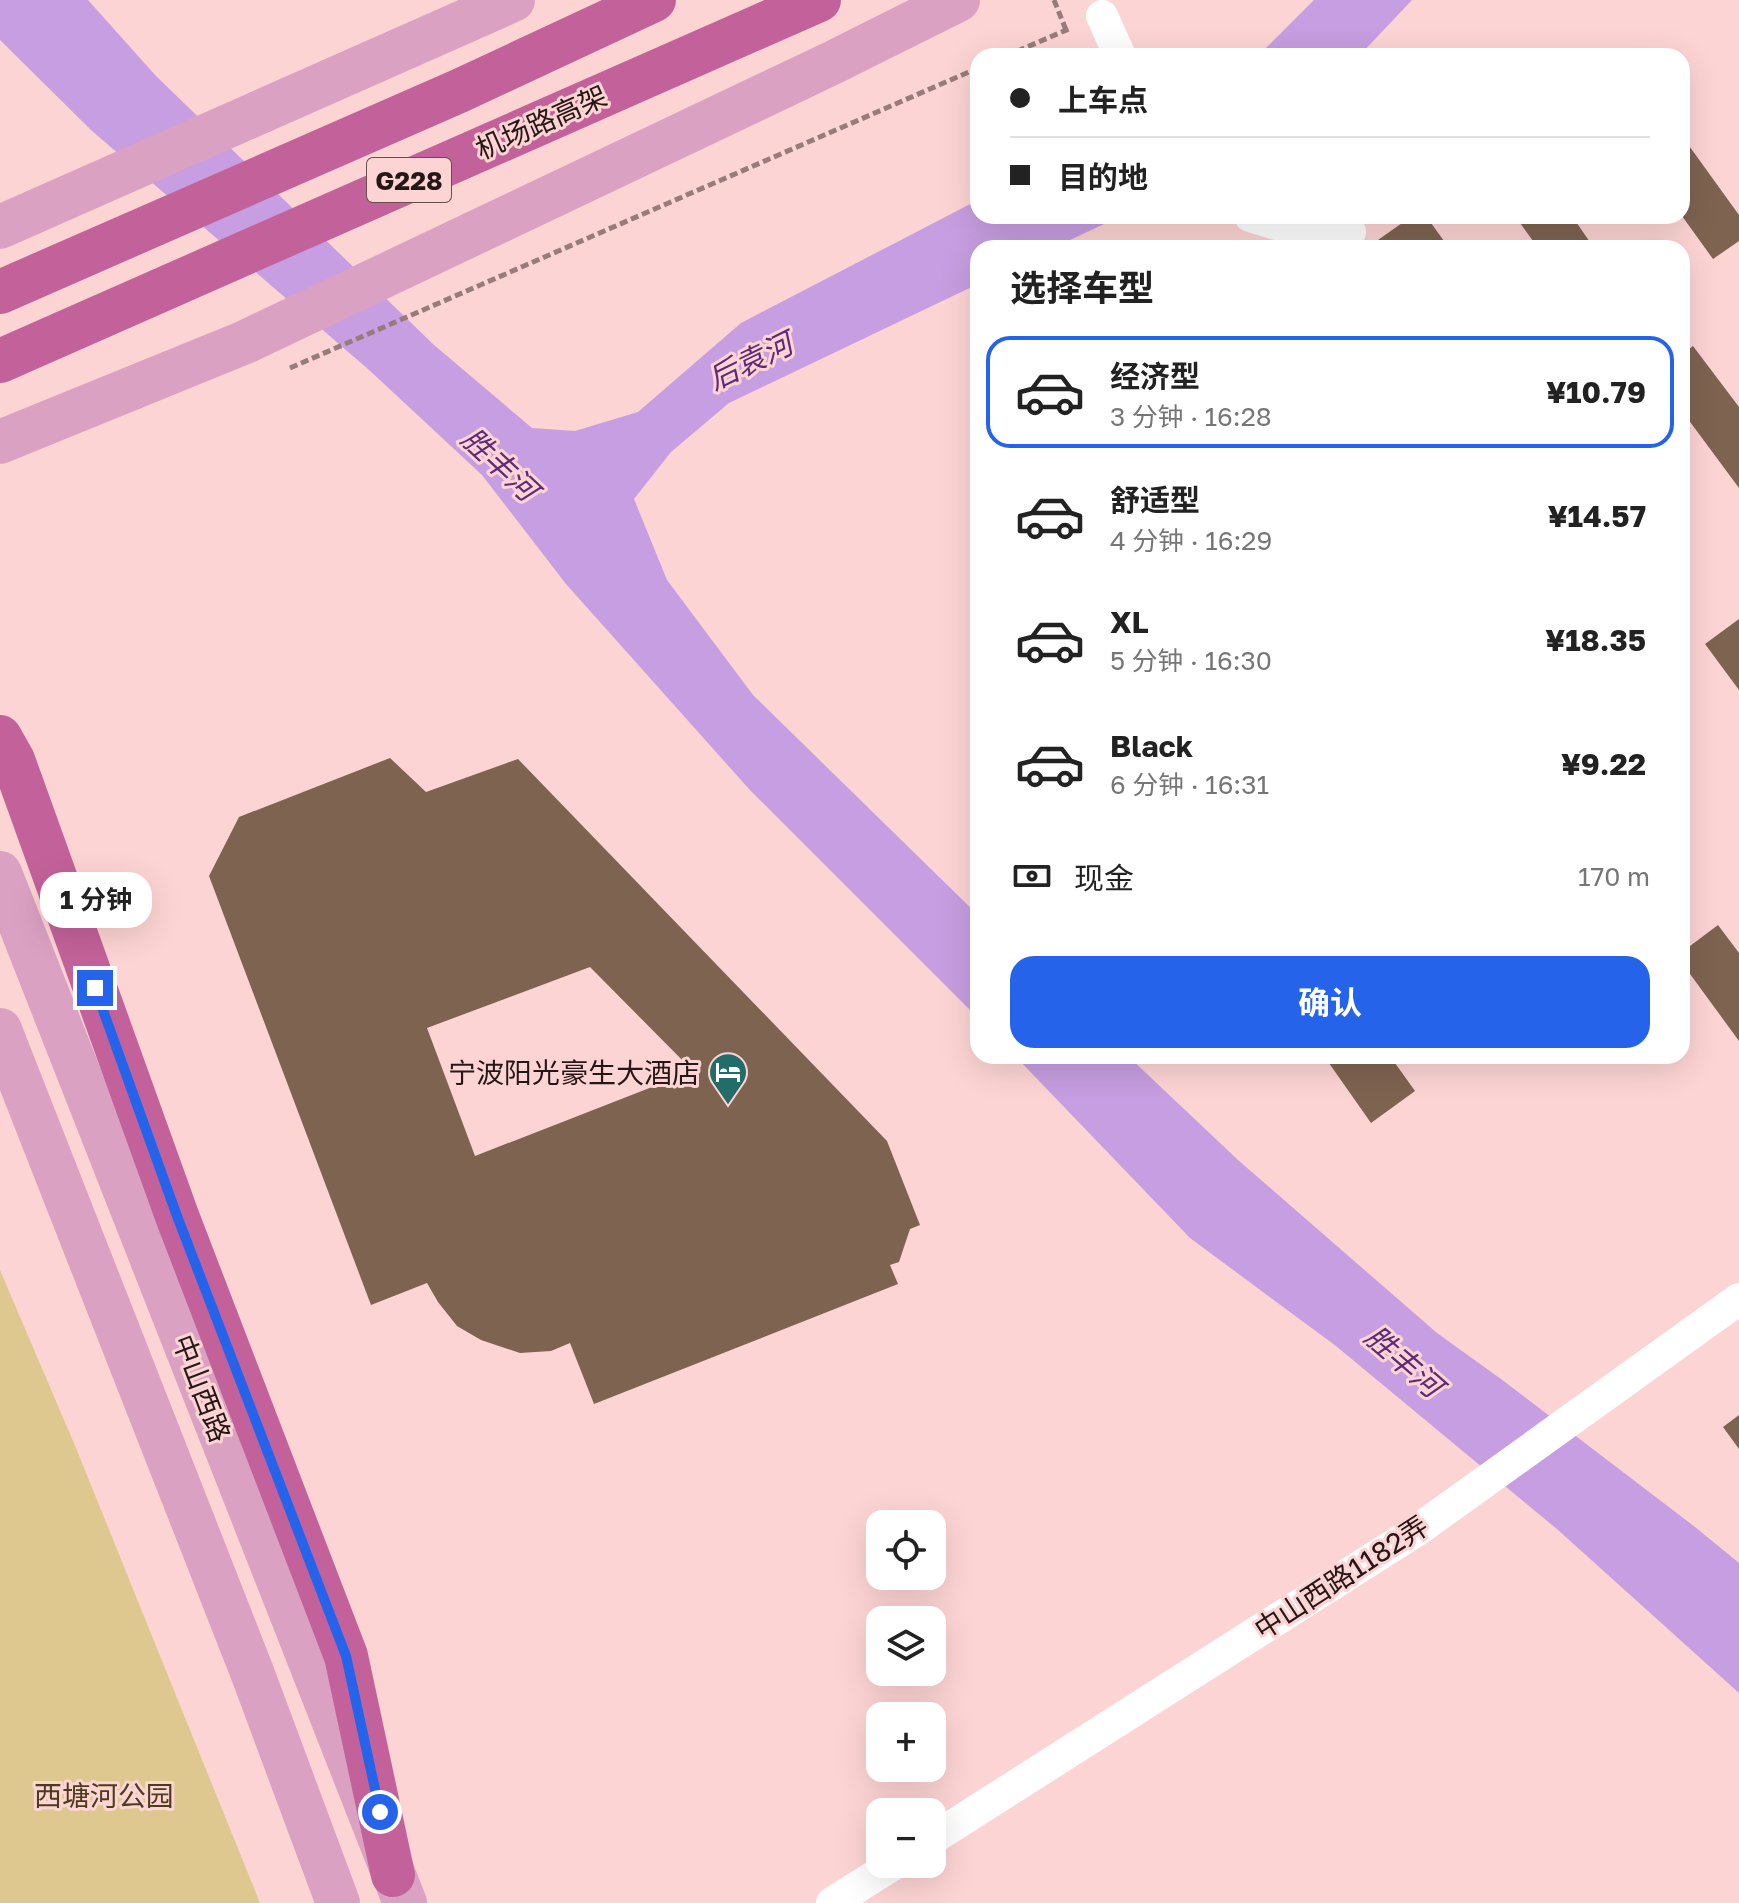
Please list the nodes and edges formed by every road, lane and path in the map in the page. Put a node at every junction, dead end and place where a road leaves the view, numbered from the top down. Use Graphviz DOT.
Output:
graph roads {
  1 [pos="513,0"];
  2 [pos="654,0"];
  3 [pos="819,0"];
  4 [pos="958,0"];
  5 [pos="1054,0"];
  6 [pos="1102,16"];
  7 [pos="1066,30"];
  8 [pos="1116,48"];
  9 [pos="970,71"];
  10 [pos="1276,224"];
  11 [pos="0,227"];
  12 [pos="1350,232"];
  13 [pos="0,292"];
  14 [pos="0,361"];
  15 [pos="287,369"];
  16 [pos="0,442"];
  17 [pos="0,737"];
  18 [pos="0,873"];
  19 [pos="0,1030"];
  20 [pos="1739,1299"];
  21 [pos="946,1830"];
  22 [pos="872,1878"];
  23 [pos="399,1889"];
  24 [pos="338,1903"];
  25 [pos="832,1903"];
  1 -- 11 [label="main road"];
  2 -- 13 [label="highway, G228"];
  3 -- 14 [label="highway, 机场路高架 / G228"];
  4 -- 16 [label="main road"];
  5 -- 7 [label="path"];
  6 -- 8 [label="street"];
  9 -- 15 [label="path"];
  10 -- 12 [label="street"];
  17 -- 23 [label="highway"];
  18 -- 23 [label="main road, 中山西路"];
  19 -- 24 [label="main road, 中山西路"];
  20 -- 21 [label="street, 中山西路1182弄"];
  22 -- 25 [label="street"];
}
